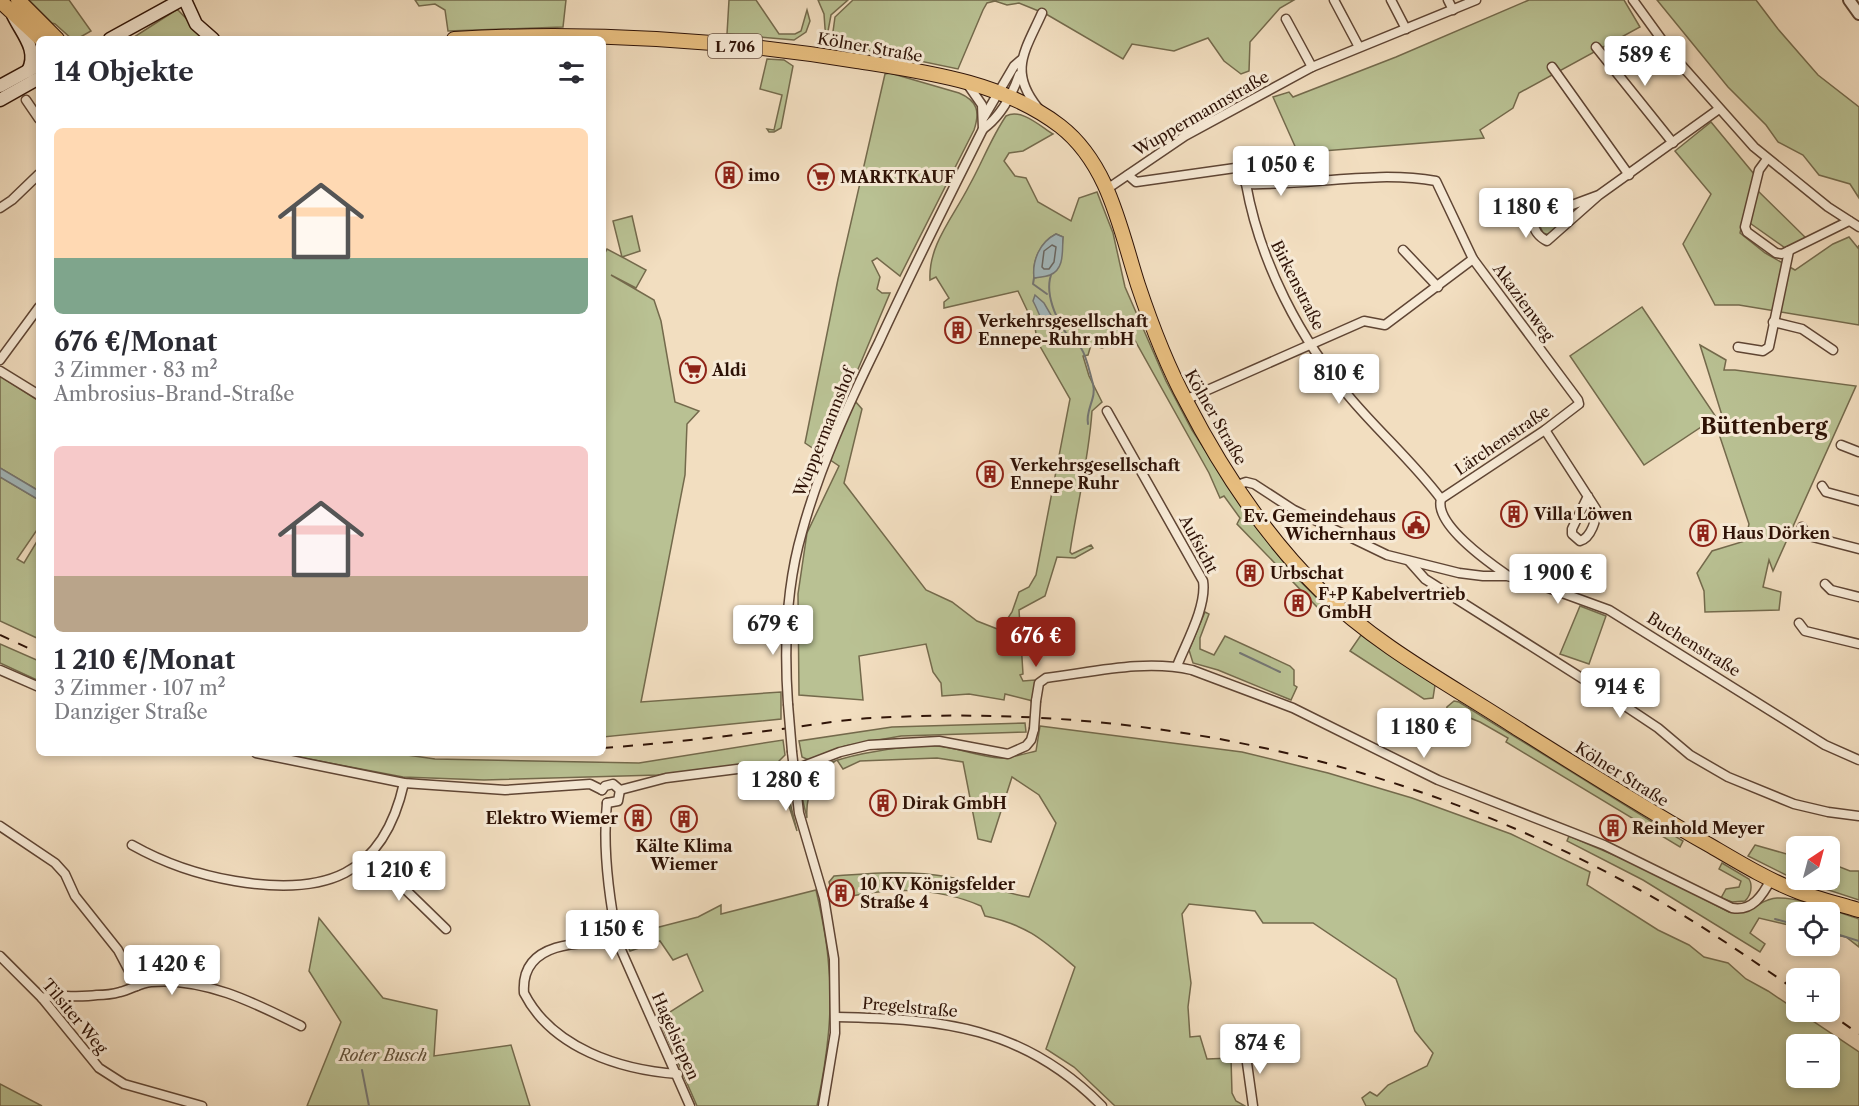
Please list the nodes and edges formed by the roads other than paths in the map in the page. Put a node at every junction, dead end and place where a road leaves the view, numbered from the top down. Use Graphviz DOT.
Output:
graph roads {
  1 [pos="18,0"];
  2 [pos="183,0"];
  3 [pos="1334,0"];
  4 [pos="1391,0"];
  5 [pos="1448,0"];
  6 [pos="1476,0"];
  7 [pos="1633,0"];
  8 [pos="1849,0"];
  9 [pos="0,1"];
  10 [pos="1453,10"];
  11 [pos="1042,13"];
  12 [pos="1859,14"];
  13 [pos="13,15"];
  14 [pos="1286,19"];
  15 [pos="1406,29"];
  16 [pos="38,36"];
  17 [pos="54,36"];
  18 [pos="116,36"];
  19 [pos="210,36"];
  20 [pos="606,39"];
  21 [pos="1359,47"];
  22 [pos="1596,47"];
  23 [pos="1021,60"];
  24 [pos="1312,67"];
  25 [pos="1552,67"];
  26 [pos="33,68"];
  27 [pos="1020,72"];
  28 [pos="36,80"];
  29 [pos="965,82"];
  30 [pos="0,86"];
  31 [pos="1003,95"];
  32 [pos="0,100"];
  33 [pos="26,100"];
  34 [pos="1719,109"];
  35 [pos="36,115"];
  36 [pos="1044,115"];
  37 [pos="984,117"];
  38 [pos="983,129"];
  39 [pos="1673,143"];
  40 [pos="1767,159"];
  41 [pos="1128,175"];
  42 [pos="1629,175"];
  43 [pos="36,177"];
  44 [pos="1246,184"];
  45 [pos="1107,189"];
  46 [pos="1599,195"];
  47 [pos="0,208"];
  48 [pos="1849,221"];
  49 [pos="1859,227"];
  50 [pos="1403,250"];
  51 [pos="1789,251"];
  52 [pos="1473,259"];
  53 [pos="1438,287"];
  54 [pos="36,311"];
  55 [pos="1773,322"];
  56 [pos="1311,343"];
  57 [pos="1738,347"];
  58 [pos="1833,350"];
  59 [pos="0,360"];
  60 [pos="0,371"];
  61 [pos="36,393"];
  62 [pos="1185,400"];
  63 [pos="1579,405"];
  64 [pos="1107,411"];
  65 [pos="1545,430"];
  66 [pos="1841,445"];
  67 [pos="1859,452"];
  68 [pos="1237,485"];
  69 [pos="1822,486"];
  70 [pos="1587,496"];
  71 [pos="1441,499"];
  72 [pos="1859,501"];
  73 [pos="1802,527"];
  74 [pos="1859,549"];
  75 [pos="1409,561"];
  76 [pos="1507,576"];
  77 [pos="1825,584"];
  78 [pos="1859,597"];
  79 [pos="1799,623"];
  80 [pos="1859,644"];
  81 [pos="1177,666"];
  82 [pos="0,670"];
  83 [pos="36,686"];
  84 [pos="271,756"];
  85 [pos="1859,760"];
  86 [pos="793,770"];
  87 [pos="404,783"];
  88 [pos="602,790"];
  89 [pos="620,790"];
  90 [pos="607,803"];
  91 [pos="1859,816"];
  92 [pos="0,826"];
  93 [pos="132,845"];
  94 [pos="370,855"];
  95 [pos="1771,879"];
  96 [pos="1859,910"];
  97 [pos="446,929"];
  98 [pos="618,943"];
  99 [pos="0,956"];
  100 [pos="136,986"];
  101 [pos="42,998"];
  102 [pos="836,1017"];
  103 [pos="301,1026"];
  104 [pos="1253,1043"];
  105 [pos="678,1074"];
  106 [pos="202,1106"];
  107 [pos="690,1106"];
  108 [pos="822,1106"];
  109 [pos="1102,1106"];
  110 [pos="1253,1106"];
  1 -- 17 [label="main road"];
  2 -- 18 [label="main road"];
  2 -- 19 [label="main road"];
  3 -- 21 [label="street"];
  4 -- 15 [label="street"];
  5 -- 10 [label="street"];
  6 -- 10 [label="street, Wuppermannstraße"];
  7 -- 34 [label="street"];
  8 -- 12 [label="street"];
  9 -- 13 [label="main road"];
  10 -- 15 [label="street, Wuppermannstraße"];
  11 -- 23 [label="street, Wuppermannshof"];
  13 -- 16 [label="main road"];
  13 -- 26 [label="main road"];
  14 -- 24 [label="street"];
  15 -- 21 [label="street, Wuppermannstraße"];
  20 -- 29 [label="main road, Kölner Straße / L 706"];
  21 -- 24 [label="street, Wuppermannstraße"];
  22 -- 39 [label="street"];
  23 -- 27 [label="street, Wuppermannshof"];
  23 -- 31 [label="street, Wuppermannshof"];
  24 -- 41 [label="street, Wuppermannstraße"];
  25 -- 42 [label="street"];
  26 -- 30 [label="main road"];
  27 -- 31 [label="street, Wuppermannshof"];
  27 -- 36 [label="street, Wuppermannshof"];
  28 -- 32 [label="main road"];
  29 -- 31 [label="main road, Kölner Straße / L 706"];
  29 -- 37 [label="street, Wuppermannshof"];
  31 -- 36 [label="main road, Kölner Straße / L 706"];
  31 -- 37 [label="street, Wuppermannshof"];
  31 -- 38 [label="street, Wuppermannshof"];
  33 -- 35 [label="street"];
  34 -- 39 [label="street"];
  34 -- 40 [label="street"];
  36 -- 45 [label="main road, Kölner Straße / L 706"];
  37 -- 38 [label="street, Wuppermannshof"];
  38 -- 86 [label="street, Wuppermannshof, bridge"];
  39 -- 42 [label="street"];
  40 -- 48 [label="street"];
  40 -- 51 [label="street"];
  41 -- 44 [label="street"];
  41 -- 45 [label="street, Wuppermannstraße"];
  42 -- 46 [label="street"];
  43 -- 47 [label="street"];
  44 -- 52 [label="street, Akazienweg"];
  44 -- 56 [label="street, Birkenstraße"];
  45 -- 62 [label="main road, Kölner Straße / L 706"];
  46 -- 46 [label="street"];
  48 -- 49 [label="street"];
  48 -- 51 [label="street"];
  50 -- 53 [label="street"];
  51 -- 55 [label="street"];
  52 -- 53 [label="street"];
  52 -- 63 [label="street, Akazienweg"];
  53 -- 56 [label="street"];
  54 -- 59 [label="street"];
  55 -- 57 [label="street"];
  55 -- 58 [label="street"];
  56 -- 62 [label="street"];
  56 -- 71 [label="street, Birkenstraße"];
  60 -- 61 [label="street"];
  62 -- 68 [label="main road, Kölner Straße / L 706"];
  63 -- 65 [label="street, Lärchenstraße"];
  64 -- 81 [label="street, Aufsicht"];
  65 -- 70 [label="street"];
  65 -- 71 [label="street, Lärchenstraße"];
  66 -- 67 [label="street"];
  68 -- 75 [label="street, Buchenstraße"];
  68 -- 95 [label="main road, Kölner Straße / L 706"];
  69 -- 72 [label="street"];
  70 -- 70 [label="street"];
  71 -- 76 [label="street, Birkenstraße"];
  73 -- 74 [label="street"];
  75 -- 76 [label="street, Buchenstraße"];
  75 -- 91 [label="street"];
  76 -- 85 [label="street, Buchenstraße"];
  77 -- 78 [label="street"];
  79 -- 80 [label="street"];
  81 -- 86 [label="street, bridge"];
  81 -- 95 [label="street"];
  82 -- 83 [label="street"];
  84 -- 87 [label="street"];
  86 -- 89 [label="street"];
  86 -- 102 [label="street, Wuppermannshof"];
  87 -- 88 [label="street"];
  87 -- 94 [label="street"];
  88 -- 89 [label="street"];
  88 -- 90 [label="street"];
  89 -- 90 [label="street"];
  90 -- 98 [label="street, Hagelsiepen"];
  92 -- 100 [label="street"];
  93 -- 94 [label="street"];
  94 -- 97 [label="street"];
  95 -- 96 [label="main road, Kölner Straße / L 706"];
  98 -- 105 [label="street, Hagelsiepen"];
  98 -- 105 [label="street"];
  99 -- 101 [label="street, Tilsiter Weg"];
  100 -- 101 [label="street"];
  100 -- 103 [label="street"];
  101 -- 106 [label="street, Tilsiter Weg"];
  102 -- 108 [label="street, Wuppermannshof"];
  102 -- 109 [label="street, Pregelstraße"];
  104 -- 110 [label="street"];
  105 -- 107 [label="street, Hagelsiepen"];
}
